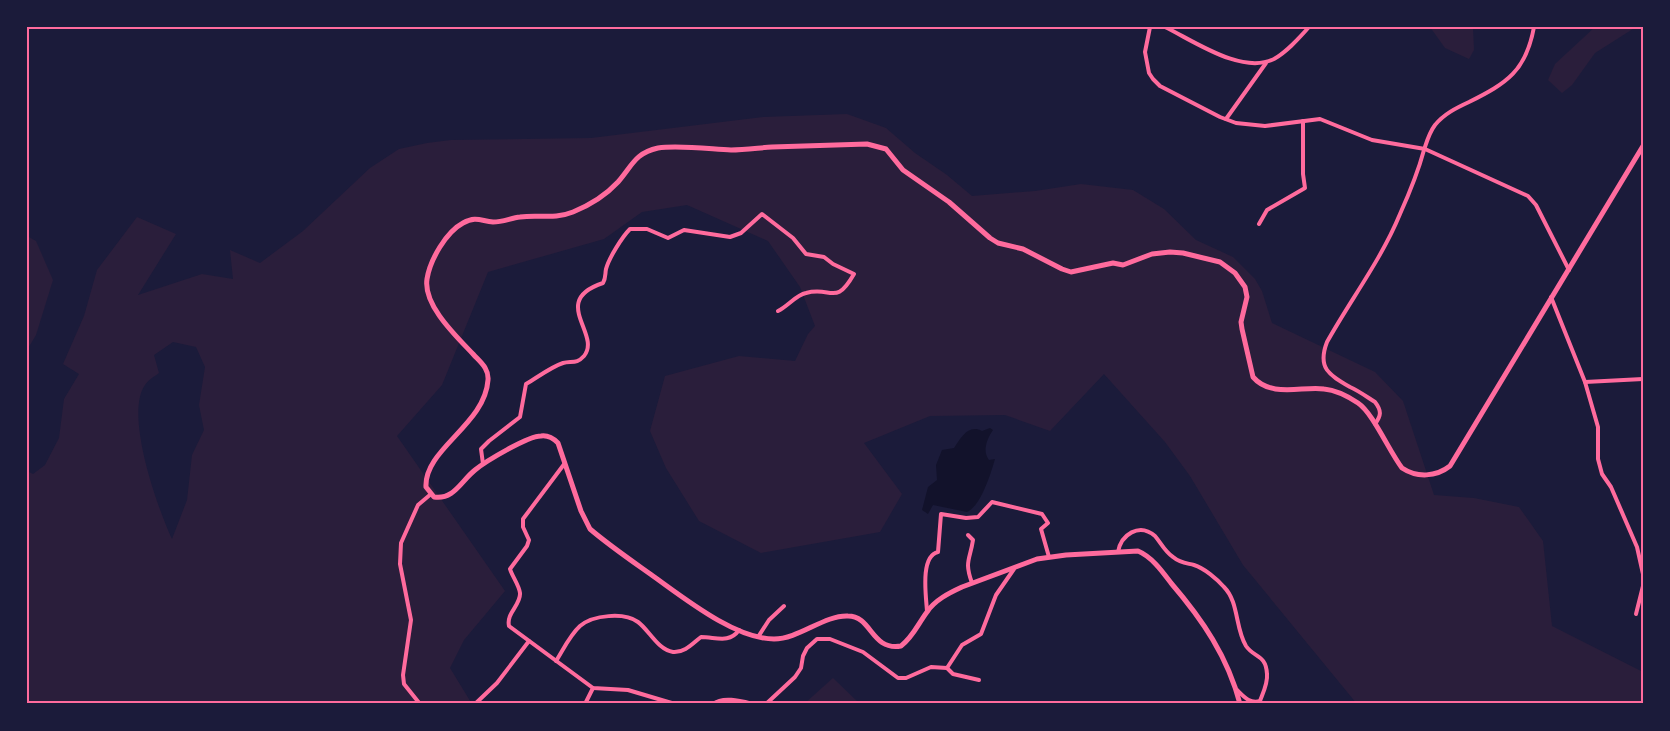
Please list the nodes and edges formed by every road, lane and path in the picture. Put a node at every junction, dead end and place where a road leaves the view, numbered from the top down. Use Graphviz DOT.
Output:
graph roads {
  1 [pos="1150,27"];
  2 [pos="1165,27"];
  3 [pos="1309,27"];
  4 [pos="1534,27"];
  5 [pos="1267,62"];
  6 [pos="1226,119"];
  7 [pos="1303,121"];
  8 [pos="1643,146"];
  9 [pos="1425,149"];
  10 [pos="1259,224"];
  11 [pos="1569,270"];
  12 [pos="1551,297"];
  13 [pos="778,311"];
  14 [pos="1643,379"];
  15 [pos="1585,382"];
  16 [pos="1374,425"];
  17 [pos="565,463"];
  18 [pos="483,464"];
  19 [pos="431,494"];
  20 [pos="968,535"];
  21 [pos="1118,553"];
  22 [pos="1049,557"];
  23 [pos="1014,568"];
  24 [pos="1643,574"];
  25 [pos="972,584"];
  26 [pos="1643,586"];
  27 [pos="784,606"];
  28 [pos="927,612"];
  29 [pos="1636,614"];
  30 [pos="739,630"];
  31 [pos="758,638"];
  32 [pos="529,641"];
  33 [pos="556,661"];
  34 [pos="947,668"];
  35 [pos="979,680"];
  36 [pos="593,687"];
  37 [pos="1236,689"];
  38 [pos="673,703"];
  39 [pos="420,704"];
  40 [pos="475,704"];
  41 [pos="585,704"];
  42 [pos="665,704"];
  43 [pos="713,704"];
  44 [pos="753,704"];
  45 [pos="766,704"];
  46 [pos="1240,704"];
  1 -- 6 [label="street"];
  2 -- 5 [label="street"];
  3 -- 5 [label="street"];
  4 -- 9 [label="street"];
  5 -- 6 [label="street"];
  6 -- 7 [label="street"];
  7 -- 9 [label="street"];
  7 -- 10 [label="street"];
  8 -- 11 [label="main road"];
  9 -- 11 [label="street"];
  9 -- 16 [label="street"];
  11 -- 12 [label="main road"];
  12 -- 15 [label="street"];
  12 -- 16 [label="main road"];
  13 -- 18 [label="street"];
  14 -- 15 [label="street"];
  15 -- 24 [label="street"];
  16 -- 19 [label="main road"];
  17 -- 18 [label="main road"];
  17 -- 30 [label="main road"];
  17 -- 32 [label="street"];
  18 -- 19 [label="main road"];
  19 -- 39 [label="street"];
  20 -- 25 [label="street"];
  21 -- 22 [label="main road"];
  21 -- 37 [label="main road"];
  21 -- 37 [label="street"];
  22 -- 23 [label="main road"];
  22 -- 28 [label="street"];
  23 -- 25 [label="main road"];
  23 -- 34 [label="street"];
  25 -- 28 [label="main road"];
  26 -- 29 [label="street"];
  27 -- 31 [label="street"];
  28 -- 31 [label="main road"];
  30 -- 31 [label="main road"];
  30 -- 33 [label="street"];
  32 -- 33 [label="street"];
  32 -- 40 [label="street"];
  33 -- 36 [label="street"];
  34 -- 35 [label="street"];
  34 -- 45 [label="street"];
  36 -- 38 [label="street"];
  36 -- 41 [label="street"];
  37 -- 46 [label="main road"];
  38 -- 42 [label="street"];
  43 -- 44 [label="street"];
}
